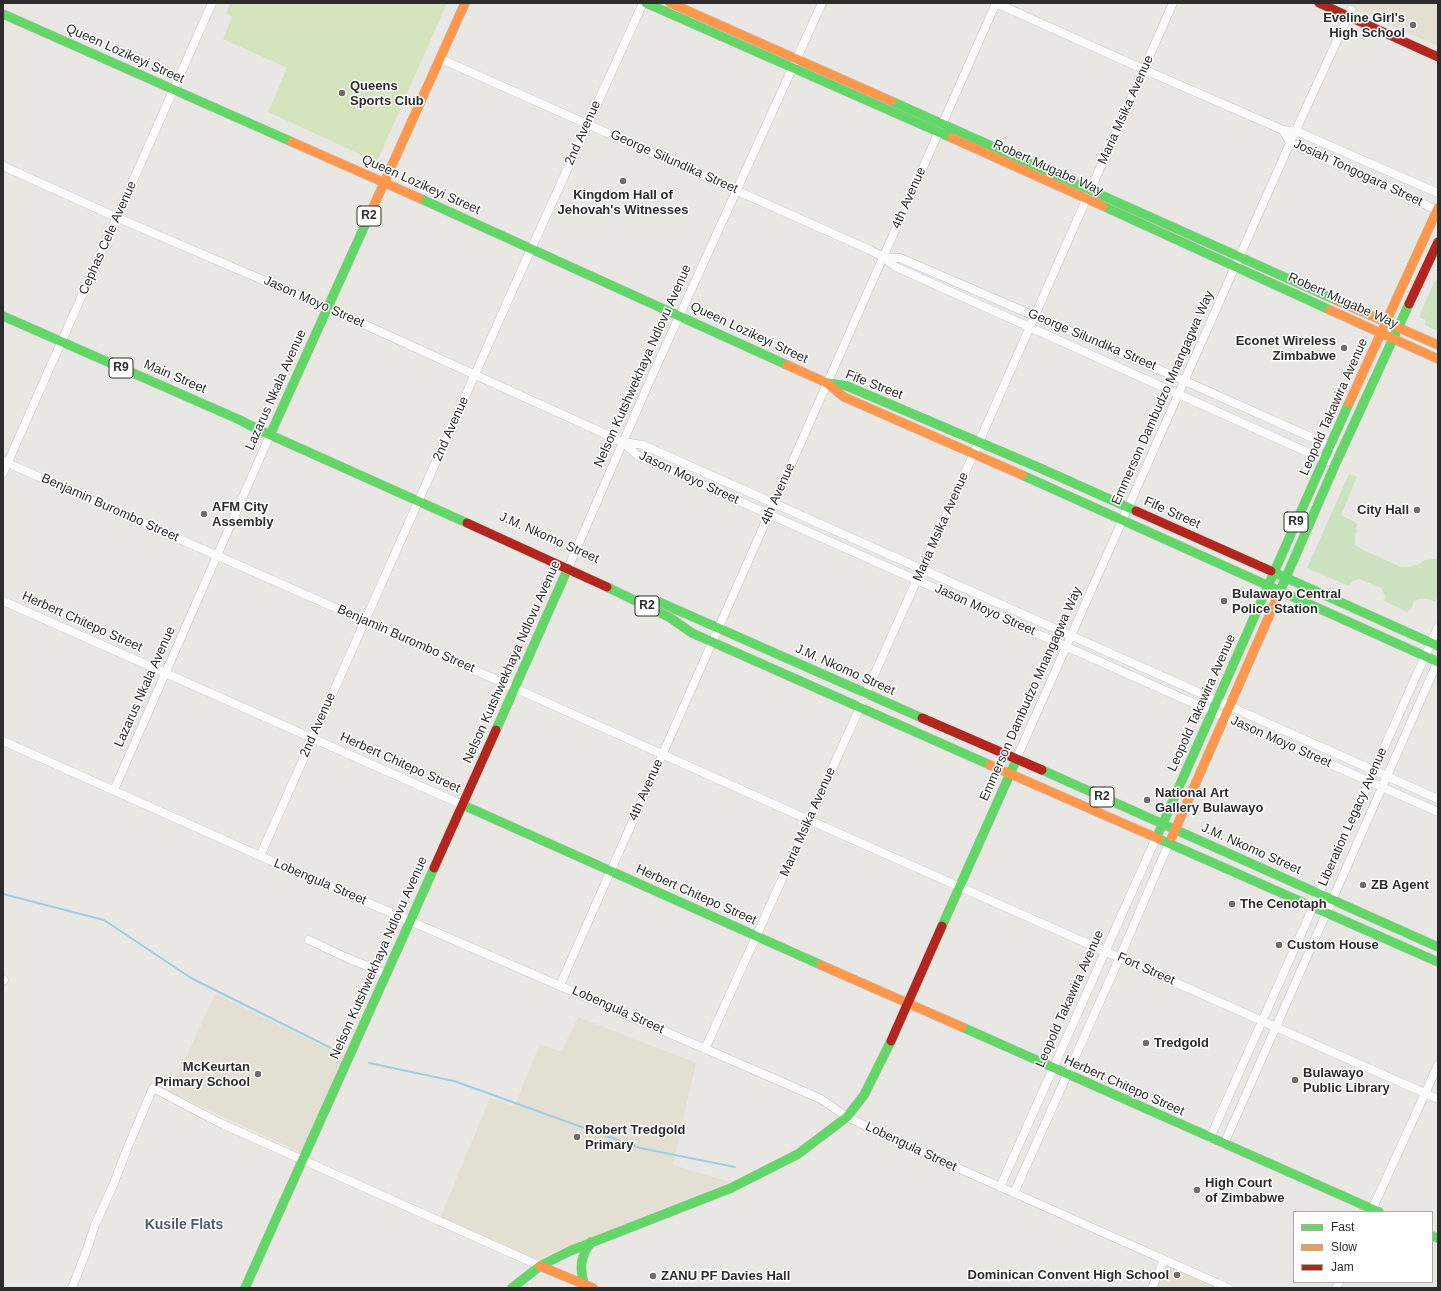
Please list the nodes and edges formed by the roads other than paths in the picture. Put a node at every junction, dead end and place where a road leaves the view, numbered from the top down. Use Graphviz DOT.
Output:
graph roads {
  1 [pos="212,3"];
  2 [pos="465,3"];
  3 [pos="643,3"];
  4 [pos="646,3"];
  5 [pos="670,3"];
  6 [pos="822,3"];
  7 [pos="996,3"];
  8 [pos="1173,3"];
  9 [pos="1319,3"];
  10 [pos="1335,3"];
  11 [pos="1350,13"];
  12 [pos="3,14"];
  13 [pos="1438,50"];
  14 [pos="1438,57"];
  15 [pos="442,58"];
  16 [pos="795,63"];
  17 [pos="1145,70"];
  18 [pos="174,90"];
  19 [pos="588,124"];
  20 [pos="941,128"];
  21 [pos="1283,130"];
  22 [pos="1296,131"];
  23 [pos="1290,143"];
  24 [pos="3,166"];
  25 [pos="384,182"];
  26 [pos="737,190"];
  27 [pos="1090,190"];
  28 [pos="1438,193"];
  29 [pos="1086,199"];
  30 [pos="1438,210"];
  31 [pos="118,218"];
  32 [pos="1438,242"];
  33 [pos="531,248"];
  34 [pos="883,256"];
  35 [pos="1240,257"];
  36 [pos="1235,267"];
  37 [pos="328,308"];
  38 [pos="679,315"];
  39 [pos="3,316"];
  40 [pos="1035,316"];
  41 [pos="1386,322"];
  42 [pos="1398,327"];
  43 [pos="1030,328"];
  44 [pos="1381,333"];
  45 [pos="1393,338"];
  46 [pos="61,342"];
  47 [pos="1438,345"];
  48 [pos="1438,359"];
  49 [pos="475,375"];
  50 [pos="1185,381"];
  51 [pos="827,383"];
  52 [pos="1179,395"];
  53 [pos="272,432"];
  54 [pos="623,442"];
  55 [pos="979,442"];
  56 [pos="1330,446"];
  57 [pos="1341,451"];
  58 [pos="974,454"];
  59 [pos="1324,459"];
  60 [pos="5,462"];
  61 [pos="1335,464"];
  62 [pos="3,473"];
  63 [pos="420,498"];
  64 [pos="773,503"];
  65 [pos="1128,508"];
  66 [pos="768,514"];
  67 [pos="1123,520"];
  68 [pos="217,556"];
  69 [pos="569,565"];
  70 [pos="922,569"];
  71 [pos="1274,572"];
  72 [pos="1285,578"];
  73 [pos="917,580"];
  74 [pos="1268,586"];
  75 [pos="1280,591"];
  76 [pos="3,601"];
  77 [pos="365,621"];
  78 [pos="1438,627"];
  79 [pos="718,628"];
  80 [pos="1071,636"];
  81 [pos="712,642"];
  82 [pos="1434,644"];
  83 [pos="1066,647"];
  84 [pos="1425,656"];
  85 [pos="1438,662"];
  86 [pos="165,673"];
  87 [pos="515,688"];
  88 [pos="866,693"];
  89 [pos="1217,700"];
  90 [pos="1229,706"];
  91 [pos="860,707"];
  92 [pos="1212,712"];
  93 [pos="1224,717"];
  94 [pos="312,739"];
  95 [pos="3,741"];
  96 [pos="662,754"];
  97 [pos="1017,757"];
  98 [pos="1374,770"];
  99 [pos="1010,774"];
  100 [pos="1387,776"];
  101 [pos="1369,781"];
  102 [pos="1382,787"];
  103 [pos="114,790"];
  104 [pos="1438,799"];
  105 [pos="463,805"];
  106 [pos="1438,812"];
  107 [pos="809,820"];
  108 [pos="1163,824"];
  109 [pos="1175,829"];
  110 [pos="1156,838"];
  111 [pos="1169,843"];
  112 [pos="260,856"];
  113 [pos="610,871"];
  114 [pos="959,887"];
  115 [pos="1319,894"];
  116 [pos="1332,900"];
  117 [pos="1313,907"];
  118 [pos="1326,913"];
  119 [pos="410,920"];
  120 [pos="756,936"];
  121 [pos="309,940"];
  122 [pos="1438,947"];
  123 [pos="1106,951"];
  124 [pos="1120,957"];
  125 [pos="1438,962"];
  126 [pos="386,974"];
  127 [pos="560,985"];
  128 [pos="907,1003"];
  129 [pos="1262,1020"];
  130 [pos="1276,1026"];
  131 [pos="705,1049"];
  132 [pos="1438,1064"];
  133 [pos="1053,1068"];
  134 [pos="1067,1075"];
  135 [pos="1425,1093"];
  136 [pos="1438,1099"];
  137 [pos="847,1117"];
  138 [pos="1210,1138"];
  139 [pos="1224,1144"];
  140 [pos="302,1161"];
  141 [pos="1000,1187"];
  142 [pos="1014,1193"];
  143 [pos="1374,1211"];
  144 [pos="591,1242"];
  145 [pos="1164,1260"];
  146 [pos="540,1266"];
  147 [pos="584,1284"];
  148 [pos="72,1288"];
  149 [pos="245,1288"];
  150 [pos="512,1288"];
  151 [pos="593,1288"];
  152 [pos="1152,1288"];
  153 [pos="1228,1288"];
  1 -- 18 [label="street, Cephas Cele Avenue"];
  2 -- 15 [label="main road, Lazarus Nkala Avenue / R2"];
  3 -- 19 [label="street, 2nd Avenue"];
  4 -- 16 [label="main road, Robert Mugabe Way"];
  5 -- 16 [label="main road, Robert Mugabe Way"];
  6 -- 16 [label="street, Nelson Kutshwekhaya Ndlovu Avenue"];
  7 -- 17 [label="street, Josiah Tongogara Street"];
  7 -- 20 [label="street, 4th Avenue"];
  8 -- 17 [label="street, Maria Msika Avenue"];
  9 -- 11 [label="main road"];
  10 -- 11 [label="main road"];
  11 -- 13 [label="main road"];
  11 -- 14 [label="main road"];
  11 -- 22 [label="street, Emmerson Dambudzo Mnangagwa Way"];
  12 -- 18 [label="main road, Queen Lozikeyi Street"];
  15 -- 19 [label="street, George Silundika Street"];
  15 -- 25 [label="main road, Lazarus Nkala Avenue / R2"];
  16 -- 20 [label="main road, Robert Mugabe Way"];
  16 -- 26 [label="street, Nelson Kutshwekhaya Ndlovu Avenue"];
  17 -- 21 [label="street, Josiah Tongogara Street"];
  17 -- 27 [label="street, Maria Msika Avenue"];
  18 -- 25 [label="main road, Queen Lozikeyi Street"];
  18 -- 31 [label="street, Cephas Cele Avenue"];
  19 -- 26 [label="street, George Silundika Street"];
  19 -- 33 [label="street, 2nd Avenue"];
  20 -- 27 [label="main road, Robert Mugabe Way"];
  20 -- 29 [label="main road, Robert Mugabe Way"];
  20 -- 34 [label="street, 4th Avenue"];
  21 -- 22 [label="street, Josiah Tongogara Street"];
  21 -- 23 [label="street, Josiah Tongogara Street"];
  22 -- 23 [label="street, Emmerson Dambudzo Mnangagwa Way"];
  22 -- 28 [label="street, Josiah Tongogara Street"];
  23 -- 30 [label="street, Josiah Tongogara Street"];
  23 -- 35 [label="street, Emmerson Dambudzo Mnangagwa Way"];
  24 -- 31 [label="street, Jason Moyo Street"];
  25 -- 33 [label="main road, Queen Lozikeyi Street"];
  25 -- 37 [label="main road, Lazarus Nkala Avenue / R2"];
  26 -- 34 [label="street, George Silundika Street"];
  26 -- 38 [label="street, Nelson Kutshwekhaya Ndlovu Avenue"];
  27 -- 29 [label="street, Maria Msika Avenue"];
  27 -- 35 [label="main road, Robert Mugabe Way"];
  29 -- 36 [label="main road, Robert Mugabe Way"];
  29 -- 40 [label="street, Maria Msika Avenue"];
  30 -- 41 [label="main road, Leopold Takawira Avenue / R9"];
  31 -- 37 [label="street, Jason Moyo Street"];
  31 -- 46 [label="street, Cephas Cele Avenue"];
  32 -- 42 [label="main road, Leopold Takawira Avenue / R9"];
  33 -- 38 [label="main road, Queen Lozikeyi Street"];
  33 -- 49 [label="street, 2nd Avenue"];
  34 -- 40 [label="street, George Silundika Street"];
  34 -- 43 [label="street, George Silundika Street"];
  34 -- 51 [label="street, 4th Avenue"];
  35 -- 36 [label="street, Emmerson Dambudzo Mnangagwa Way"];
  35 -- 41 [label="main road, Robert Mugabe Way"];
  36 -- 44 [label="main road, Robert Mugabe Way"];
  36 -- 50 [label="street, Emmerson Dambudzo Mnangagwa Way"];
  37 -- 49 [label="street, Jason Moyo Street"];
  37 -- 53 [label="main road, Lazarus Nkala Avenue / R2"];
  38 -- 51 [label="main road, Queen Lozikeyi Street"];
  38 -- 54 [label="street, Nelson Kutshwekhaya Ndlovu Avenue"];
  39 -- 46 [label="main road, Main Street / R9"];
  40 -- 43 [label="street, Maria Msika Avenue"];
  40 -- 50 [label="street, George Silundika Street"];
  41 -- 42 [label="main road, Robert Mugabe Way"];
  41 -- 44 [label="main road, Leopold Takawira Avenue / R9"];
  42 -- 45 [label="main road, Leopold Takawira Avenue / R9"];
  42 -- 47 [label="main road, Robert Mugabe Way"];
  43 -- 52 [label="street, George Silundika Street"];
  43 -- 55 [label="street, Maria Msika Avenue"];
  44 -- 45 [label="main road, Robert Mugabe Way"];
  44 -- 56 [label="main road, Leopold Takawira Avenue / R9"];
  45 -- 48 [label="main road, Robert Mugabe Way"];
  45 -- 57 [label="main road, Leopold Takawira Avenue / R9"];
  46 -- 53 [label="main road, Main Street / R9"];
  46 -- 60 [label="street, Cephas Cele Avenue"];
  49 -- 54 [label="street, Jason Moyo Street"];
  49 -- 63 [label="street, 2nd Avenue"];
  50 -- 52 [label="street, Emmerson Dambudzo Mnangagwa Way"];
  50 -- 56 [label="street, George Silundika Street"];
  51 -- 55 [label="main road, Fife Street"];
  51 -- 58 [label="main road, Fife Street"];
  51 -- 64 [label="street, 4th Avenue"];
  52 -- 59 [label="street, George Silundika Street"];
  52 -- 65 [label="street, Emmerson Dambudzo Mnangagwa Way"];
  53 -- 63 [label="main road, J.M. Nkomo Street / R2"];
  53 -- 68 [label="street, Lazarus Nkala Avenue"];
  54 -- 64 [label="street, Jason Moyo Street"];
  54 -- 66 [label="street, Jason Moyo Street"];
  54 -- 69 [label="street, Nelson Kutshwekhaya Ndlovu Avenue"];
  55 -- 58 [label="street, Maria Msika Avenue"];
  55 -- 65 [label="main road, Fife Street"];
  56 -- 57 [label="street, George Silundika Street"];
  56 -- 59 [label="main road, Leopold Takawira Avenue / R9"];
  57 -- 61 [label="main road, Leopold Takawira Avenue / R9"];
  58 -- 67 [label="main road, Fife Street"];
  58 -- 70 [label="street, Maria Msika Avenue"];
  59 -- 61 [label="street, George Silundika Street"];
  59 -- 71 [label="main road, Leopold Takawira Avenue / R9"];
  60 -- 62 [label="street, Cephas Cele Avenue"];
  60 -- 68 [label="street, Benjamin Burombo Street"];
  61 -- 72 [label="main road, Leopold Takawira Avenue / R9"];
  63 -- 69 [label="main road, J.M. Nkomo Street / R2"];
  63 -- 77 [label="street, 2nd Avenue"];
  64 -- 66 [label="street, 4th Avenue"];
  64 -- 70 [label="street, Jason Moyo Street"];
  65 -- 67 [label="street, Emmerson Dambudzo Mnangagwa Way"];
  65 -- 71 [label="main road, Fife Street"];
  66 -- 73 [label="street, Jason Moyo Street"];
  66 -- 79 [label="street, 4th Avenue"];
  67 -- 74 [label="main road, Fife Street"];
  67 -- 80 [label="street, Emmerson Dambudzo Mnangagwa Way"];
  68 -- 77 [label="street, Benjamin Burombo Street"];
  68 -- 86 [label="street, Lazarus Nkala Avenue"];
  69 -- 79 [label="main road, J.M. Nkomo Street / R2"];
  69 -- 81 [label="main road, J.M. Nkomo Street / R2"];
  69 -- 87 [label="main road, Nelson Kutshwekhaya Ndlovu Avenue"];
  70 -- 73 [label="street, Maria Msika Avenue"];
  70 -- 80 [label="street, Jason Moyo Street"];
  71 -- 72 [label="main road, Fife Street"];
  71 -- 74 [label="main road, Leopold Takawira Avenue / R9"];
  72 -- 75 [label="main road, Leopold Takawira Avenue / R9"];
  72 -- 82 [label="main road, Fife Street"];
  73 -- 83 [label="street, Jason Moyo Street"];
  73 -- 88 [label="street, Maria Msika Avenue"];
  74 -- 75 [label="main road, Fife Street"];
  74 -- 89 [label="main road, Leopold Takawira Avenue / R9"];
  75 -- 84 [label="main road, Fife Street"];
  75 -- 90 [label="main road, Leopold Takawira Avenue / R9"];
  76 -- 86 [label="street, Herbert Chitepo Street"];
  77 -- 87 [label="street, Benjamin Burombo Street"];
  77 -- 94 [label="street, 2nd Avenue"];
  78 -- 82 [label="street, Liberation Legacy Avenue"];
  79 -- 81 [label="street, 4th Avenue"];
  79 -- 88 [label="main road, J.M. Nkomo Street / R2"];
  80 -- 83 [label="street, Emmerson Dambudzo Mnangagwa Way"];
  80 -- 89 [label="street, Jason Moyo Street"];
  81 -- 91 [label="main road, J.M. Nkomo Street / R2"];
  81 -- 96 [label="street, 4th Avenue"];
  82 -- 84 [label="street, Liberation Legacy Avenue"];
  83 -- 92 [label="street, Jason Moyo Street"];
  83 -- 97 [label="street, Emmerson Dambudzo Mnangagwa Way"];
  84 -- 85 [label="main road, Fife Street"];
  84 -- 98 [label="street, Liberation Legacy Avenue"];
  85 -- 100 [label="street, Liberation Legacy Avenue"];
  86 -- 94 [label="street, Herbert Chitepo Street"];
  86 -- 103 [label="street, Lazarus Nkala Avenue"];
  87 -- 96 [label="street, Benjamin Burombo Street"];
  87 -- 105 [label="main road, Nelson Kutshwekhaya Ndlovu Avenue"];
  88 -- 91 [label="street, Maria Msika Avenue"];
  88 -- 97 [label="main road, J.M. Nkomo Street / R2"];
  89 -- 90 [label="street, Jason Moyo Street"];
  89 -- 92 [label="main road, Leopold Takawira Avenue / R9"];
  90 -- 93 [label="main road, Leopold Takawira Avenue / R9"];
  90 -- 98 [label="street, Jason Moyo Street"];
  91 -- 99 [label="main road, J.M. Nkomo Street / R2"];
  91 -- 107 [label="street, Maria Msika Avenue"];
  92 -- 93 [label="street, Jason Moyo Street"];
  92 -- 108 [label="main road, Leopold Takawira Avenue / R9"];
  93 -- 101 [label="street, Jason Moyo Street"];
  93 -- 109 [label="main road, Leopold Takawira Avenue / R9"];
  94 -- 105 [label="street, Herbert Chitepo Street"];
  94 -- 112 [label="street, 2nd Avenue"];
  95 -- 103 [label="street, Lobengula Street"];
  96 -- 107 [label="street, Benjamin Burombo Street"];
  96 -- 113 [label="street, 4th Avenue"];
  97 -- 99 [label="main road, Emmerson Dambudzo Mnangagwa Way"];
  97 -- 108 [label="main road, J.M. Nkomo Street / R2"];
  98 -- 100 [label="street, Jason Moyo Street"];
  98 -- 101 [label="street, Liberation Legacy Avenue"];
  99 -- 110 [label="main road, J.M. Nkomo Street / R2"];
  99 -- 114 [label="main road, Emmerson Dambudzo Mnangagwa Way"];
  100 -- 102 [label="street, Liberation Legacy Avenue"];
  100 -- 104 [label="street, Jason Moyo Street"];
  101 -- 102 [label="street, Jason Moyo Street"];
  101 -- 115 [label="street, Liberation Legacy Avenue"];
  102 -- 106 [label="street, Jason Moyo Street"];
  102 -- 116 [label="street, Liberation Legacy Avenue"];
  103 -- 112 [label="street, Lobengula Street"];
  105 -- 113 [label="main road, Herbert Chitepo Street"];
  105 -- 119 [label="main road, Nelson Kutshwekhaya Ndlovu Avenue"];
  107 -- 114 [label="street, Fort Street"];
  107 -- 120 [label="street, Maria Msika Avenue"];
  108 -- 109 [label="main road, J.M. Nkomo Street / R2"];
  108 -- 110 [label="main road, Leopold Takawira Avenue / R9"];
  109 -- 111 [label="main road, Leopold Takawira Avenue / R9"];
  109 -- 115 [label="main road, J.M. Nkomo Street / R2"];
  110 -- 111 [label="main road, J.M. Nkomo Street / R2"];
  110 -- 123 [label="street, Leopold Takawira Avenue"];
  111 -- 117 [label="main road, J.M. Nkomo Street / R2"];
  111 -- 124 [label="street, Leopold Takawira Avenue"];
  112 -- 119 [label="street, Lobengula Street"];
  113 -- 120 [label="main road, Herbert Chitepo Street"];
  113 -- 127 [label="street, 4th Avenue"];
  114 -- 123 [label="street, Fort Street"];
  114 -- 128 [label="main road, Emmerson Dambudzo Mnangagwa Way"];
  115 -- 116 [label="main road, J.M. Nkomo Street / R2"];
  115 -- 117 [label="street, Liberation Legacy Avenue"];
  116 -- 118 [label="street, Liberation Legacy Avenue"];
  116 -- 122 [label="main road, J.M. Nkomo Street / R2"];
  117 -- 118 [label="main road, J.M. Nkomo Street / R2"];
  117 -- 129 [label="street, Liberation Legacy Avenue"];
  118 -- 125 [label="main road, J.M. Nkomo Street / R2"];
  118 -- 130 [label="street, Liberation Legacy Avenue"];
  119 -- 126 [label="main road, Nelson Kutshwekhaya Ndlovu Avenue"];
  119 -- 127 [label="street, Lobengula Street"];
  120 -- 128 [label="main road, Herbert Chitepo Street"];
  120 -- 131 [label="street, Maria Msika Avenue"];
  121 -- 126 [label="street"];
  123 -- 124 [label="street, Fort Street"];
  123 -- 133 [label="street, Leopold Takawira Avenue"];
  124 -- 129 [label="street, Fort Street"];
  124 -- 134 [label="street, Leopold Takawira Avenue"];
  126 -- 140 [label="main road, Nelson Kutshwekhaya Ndlovu Avenue"];
  127 -- 131 [label="street, Lobengula Street"];
  128 -- 133 [label="main road, Herbert Chitepo Street"];
  128 -- 137 [label="main road, Emmerson Dambudzo Mnangagwa Way"];
  129 -- 130 [label="street, Fort Street"];
  129 -- 138 [label="street, Liberation Legacy Avenue"];
  130 -- 135 [label="street, Fort Street"];
  130 -- 139 [label="street, Liberation Legacy Avenue"];
  131 -- 137 [label="street, Lobengula Street"];
  132 -- 135 [label="street"];
  133 -- 134 [label="main road, Herbert Chitepo Street"];
  133 -- 141 [label="street, Leopold Takawira Avenue"];
  134 -- 138 [label="main road, Herbert Chitepo Street"];
  134 -- 142 [label="street, Leopold Takawira Avenue"];
  135 -- 136 [label="street, Fort Street"];
  135 -- 143 [label="street"];
  137 -- 141 [label="street, Lobengula Street"];
  137 -- 144 [label="main road, Emmerson Dambudzo Mnangagwa Way"];
  138 -- 139 [label="main road, Herbert Chitepo Street"];
  139 -- 143 [label="main road, Herbert Chitepo Street"];
  140 -- 146 [label="street"];
  140 -- 148 [label="street"];
  140 -- 149 [label="main road, Nelson Kutshwekhaya Ndlovu Avenue"];
  141 -- 142 [label="street, Lobengula Street"];
  142 -- 145 [label="street, Lobengula Street"];
  144 -- 146 [label="main road, Emmerson Dambudzo Mnangagwa Way"];
  144 -- 147 [label="main road"];
  145 -- 152 [label="street"];
  145 -- 153 [label="street, Lobengula Street"];
  146 -- 147 [label="main road"];
  146 -- 150 [label="main road"];
  147 -- 151 [label="main road"];
}
